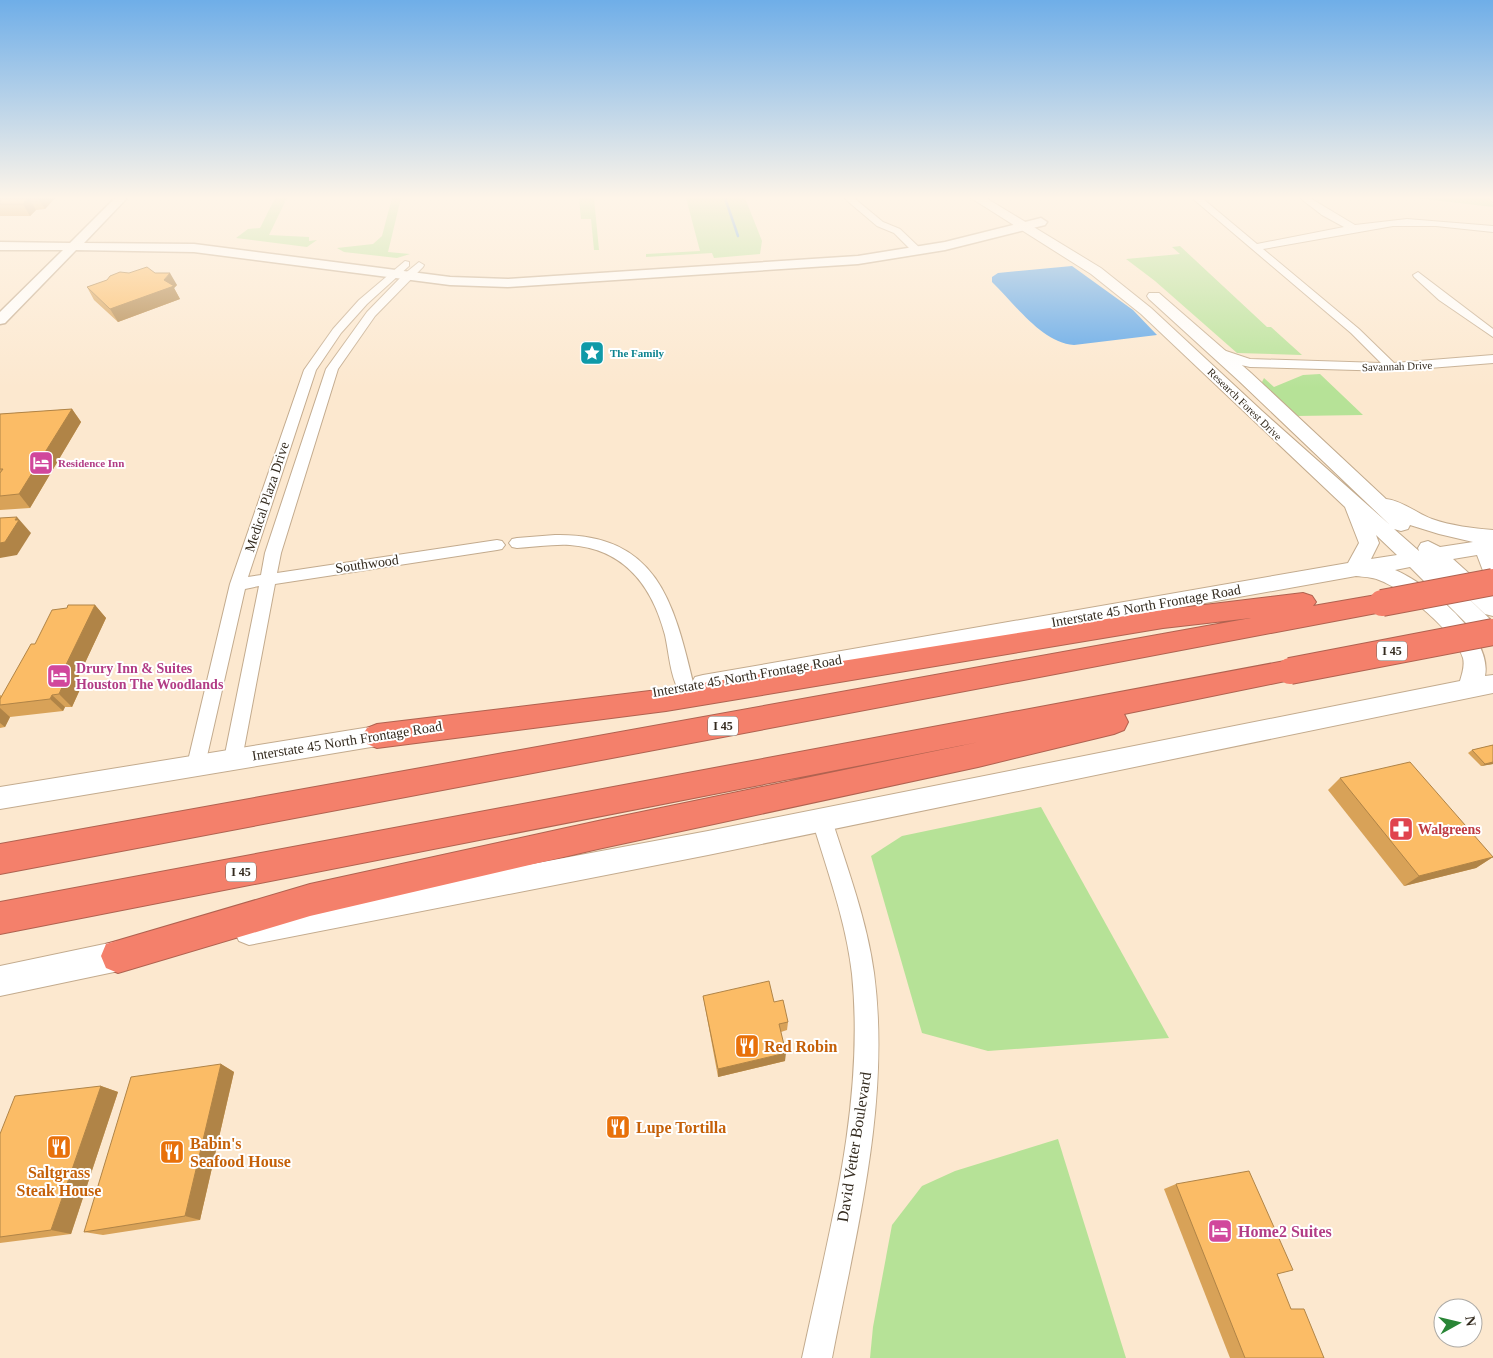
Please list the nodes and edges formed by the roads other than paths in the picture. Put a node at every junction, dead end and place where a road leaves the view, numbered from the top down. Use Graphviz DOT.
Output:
graph roads {
  1 [pos="59,261"];
  2 [pos="330,261"];
  3 [pos="838,261"];
  4 [pos="1083,261"];
  5 [pos="1104,261"];
  6 [pos="1271,261"];
  7 [pos="407,269"];
  8 [pos="1418,275"];
  9 [pos="1131,278"];
  10 [pos="1145,289"];
  11 [pos="0,320"];
  12 [pos="1493,334"];
  13 [pos="1182,343"];
  14 [pos="1217,352"];
  15 [pos="1493,359"];
  16 [pos="1300,366"];
  17 [pos="1391,367"];
  18 [pos="1244,377"];
  19 [pos="1360,498"];
  20 [pos="1493,537"];
  21 [pos="517,543"];
  22 [pos="497,545"];
  23 [pos="1493,545"];
  24 [pos="1493,553"];
  25 [pos="1425,557"];
  26 [pos="1356,569"];
  27 [pos="1493,571"];
  28 [pos="267,580"];
  29 [pos="1493,582"];
  30 [pos="238,584"];
  31 [pos="1493,608"];
  32 [pos="1251,618"];
  33 [pos="1493,632"];
  34 [pos="1493,636"];
  35 [pos="1493,684"];
  36 [pos="1213,685"];
  37 [pos="685,686"];
  38 [pos="1470,689"];
  39 [pos="377,736"];
  40 [pos="233,759"];
  41 [pos="196,765"];
  42 [pos="0,798"];
  43 [pos="822,820"];
  44 [pos="0,859"];
  45 [pos="0,918"];
  46 [pos="118,956"];
  47 [pos="0,981"];
  48 [pos="817,1358"];
  1 -- 11 [label="street"];
  2 -- 7 [label="street"];
  3 -- 7 [label="street"];
  4 -- 13 [label="main road, Research Forest Drive"];
  5 -- 9 [label="main road, Research Forest Drive"];
  6 -- 17 [label="street"];
  7 -- 28 [label="street, Medical Plaza Drive"];
  7 -- 30 [label="street, Medical Plaza Drive"];
  8 -- 12 [label="street"];
  10 -- 14 [label="main road, Research Forest Drive"];
  13 -- 18 [label="main road"];
  13 -- 19 [label="main road, Research Forest Drive"];
  14 -- 16 [label="street, Savannah Drive"];
  14 -- 18 [label="main road, Research Forest Drive"];
  15 -- 17 [label="street, Savannah Drive"];
  16 -- 17 [label="street, Savannah Drive"];
  16 -- 18 [label="street, Savannah Drive"];
  18 -- 19 [label="main road, Research Forest Drive"];
  19 -- 20 [label="main road"];
  19 -- 25 [label="main road, Research Forest Drive"];
  19 -- 26 [label="main road"];
  21 -- 37 [label="street"];
  22 -- 28 [label="street, Southwood"];
  23 -- 25 [label="main road, Interstate 45 North Frontage Road"];
  24 -- 27 [label="main road"];
  25 -- 26 [label="main road, Interstate 45 North Frontage Road"];
  25 -- 31 [label="main road, Research Forest Drive"];
  25 -- 34 [label="main road, Research Forest Drive"];
  26 -- 37 [label="main road, Interstate 45 North Frontage Road"];
  26 -- 38 [label="main road"];
  28 -- 30 [label="street, Southwood"];
  28 -- 40 [label="street, Medical Plaza Drive"];
  29 -- 32 [label="highway, I 45, bridge"];
  30 -- 41 [label="street, Medical Plaza Drive"];
  32 -- 39 [label="highway"];
  32 -- 44 [label="highway, I 45"];
  33 -- 36 [label="highway, I 45, bridge"];
  35 -- 38 [label="main road"];
  36 -- 45 [label="highway, I 45"];
  36 -- 46 [label="highway"];
  37 -- 39 [label="main road, Interstate 45 North Frontage Road"];
  38 -- 43 [label="main road"];
  39 -- 40 [label="main road, Interstate 45 North Frontage Road"];
  40 -- 41 [label="main road, Interstate 45 North Frontage Road"];
  41 -- 42 [label="main road, Interstate 45 North Frontage Road"];
  43 -- 46 [label="main road"];
  43 -- 48 [label="street, David Vetter Boulevard"];
  46 -- 47 [label="main road"];
}
